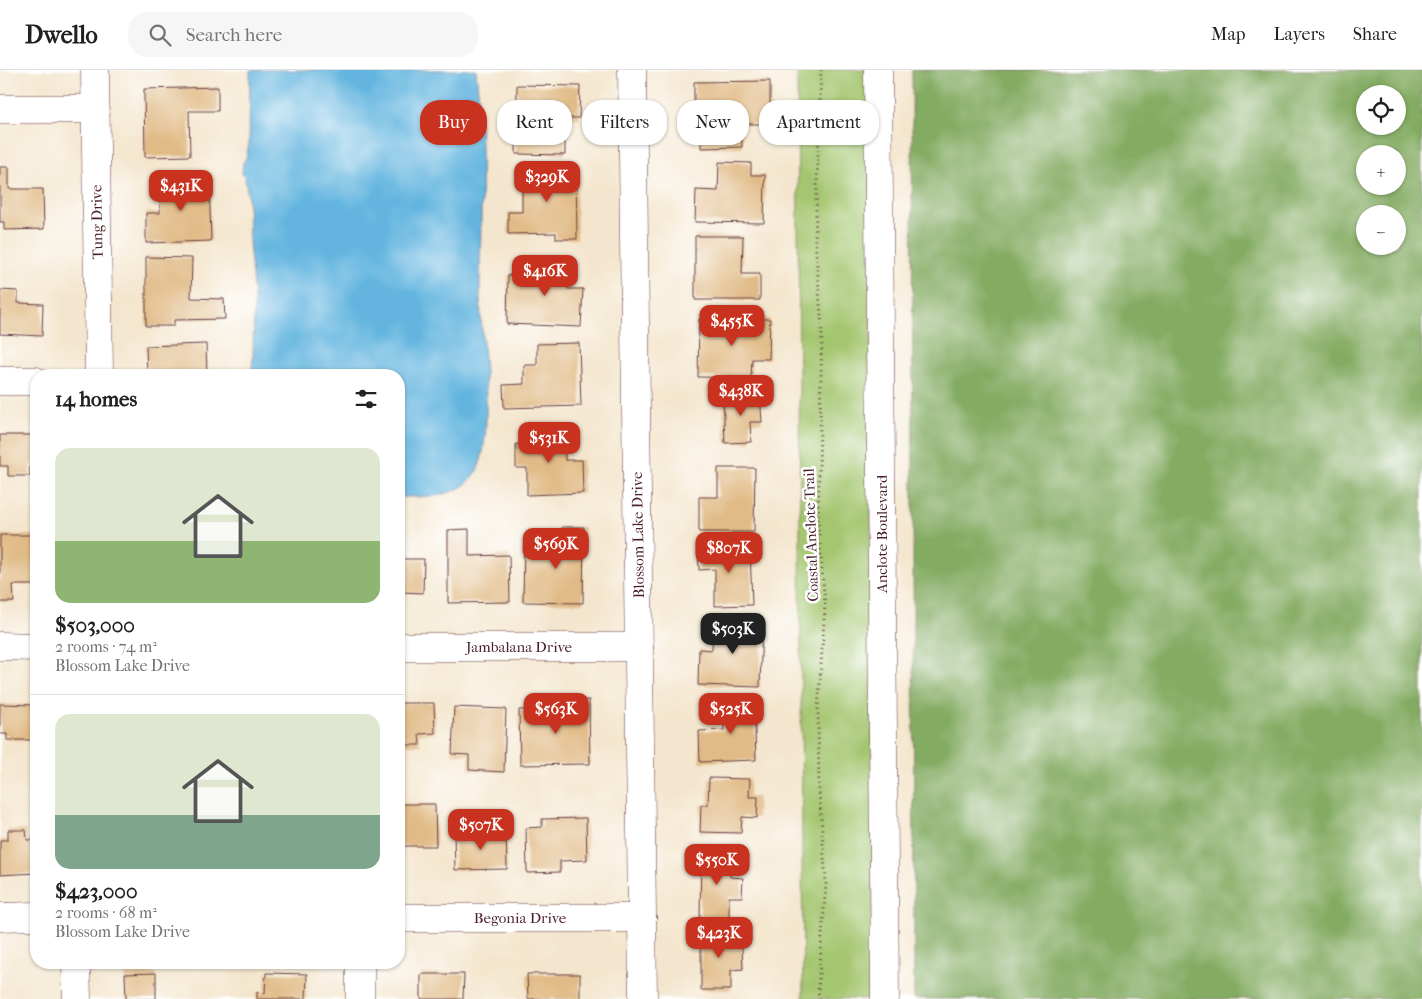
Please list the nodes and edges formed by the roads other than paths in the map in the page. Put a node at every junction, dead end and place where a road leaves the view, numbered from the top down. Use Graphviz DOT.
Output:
graph roads {
  1 [pos="95,70"];
  2 [pos="632,70"];
  3 [pos="878,70"];
  4 [pos="0,109"];
  5 [pos="95,109"];
  6 [pos="99,369"];
  7 [pos="0,381"];
  8 [pos="30,381"];
  9 [pos="0,646"];
  10 [pos="30,646"];
  11 [pos="405,647"];
  12 [pos="639,647"];
  13 [pos="0,916"];
  14 [pos="30,916"];
  15 [pos="405,918"];
  16 [pos="642,918"];
  17 [pos="76,969"];
  18 [pos="360,969"];
  19 [pos="77,999"];
  20 [pos="360,999"];
  21 [pos="643,999"];
  22 [pos="885,999"];
  1 -- 5 [label="street, Tung Drive"];
  2 -- 12 [label="street, Blossom Lake Drive"];
  3 -- 22 [label="street, Anclote Boulevard"];
  4 -- 5 [label="street"];
  5 -- 6 [label="street, Tung Drive"];
  7 -- 8 [label="street"];
  9 -- 10 [label="street"];
  11 -- 12 [label="street, Jambalana Drive"];
  12 -- 16 [label="street, Blossom Lake Drive"];
  13 -- 14 [label="street"];
  15 -- 16 [label="street, Begonia Drive"];
  16 -- 21 [label="street, Blossom Lake Drive"];
  17 -- 19 [label="street"];
  18 -- 20 [label="street"];
}
